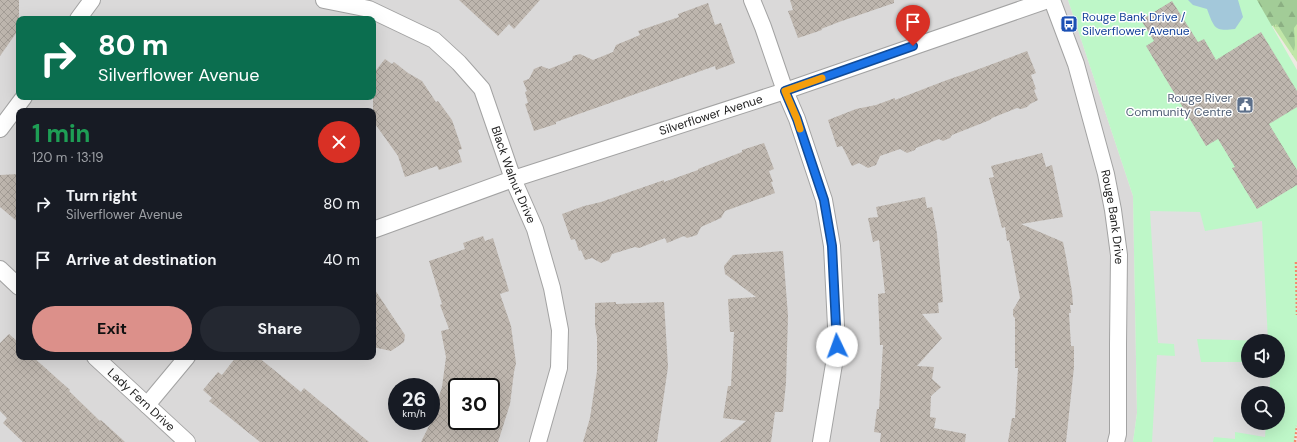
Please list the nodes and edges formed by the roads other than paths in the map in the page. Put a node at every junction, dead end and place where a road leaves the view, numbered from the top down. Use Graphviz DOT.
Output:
graph roads {
  1 [pos="92,0"];
  2 [pos="324,0"];
  3 [pos="752,0"];
  4 [pos="1048,0"];
  5 [pos="1052,0"];
  6 [pos="80,16"];
  7 [pos="785,91"];
  8 [pos="22,100"];
  9 [pos="0,129"];
  10 [pos="513,179"];
  11 [pos="376,229"];
  12 [pos="0,270"];
  13 [pos="16,284"];
  14 [pos="98,360"];
  15 [pos="184,360"];
  16 [pos="147,405"];
  17 [pos="187,442"];
  18 [pos="538,442"];
  19 [pos="821,442"];
  20 [pos="1116,442"];
  1 -- 6 [label="street"];
  2 -- 10 [label="street, Black Walnut Drive"];
  3 -- 7 [label="street"];
  4 -- 7 [label="street, Silverflower Avenue"];
  5 -- 20 [label="street, Rouge Bank Drive"];
  7 -- 10 [label="street, Silverflower Avenue"];
  7 -- 19 [label="street"];
  8 -- 9 [label="street"];
  10 -- 11 [label="street, Silverflower Avenue"];
  10 -- 18 [label="street, Black Walnut Drive"];
  12 -- 13 [label="street"];
  14 -- 16 [label="street, Lady Fern Drive"];
  15 -- 16 [label="street"];
  16 -- 17 [label="street, Lady Fern Drive"];
}
